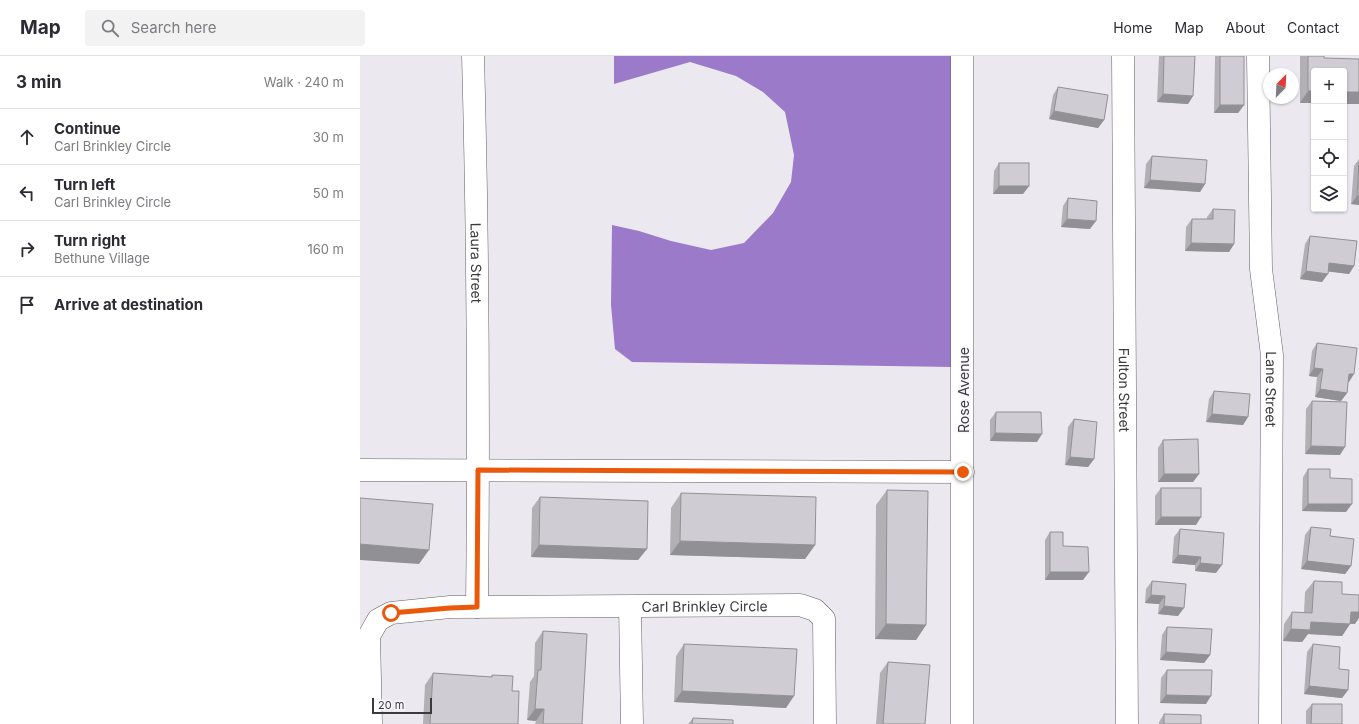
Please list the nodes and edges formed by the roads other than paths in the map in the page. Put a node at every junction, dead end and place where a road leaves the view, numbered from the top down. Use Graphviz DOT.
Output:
graph roads {
  1 [pos="473,56"];
  2 [pos="962,56"];
  3 [pos="1123,56"];
  4 [pos="1258,56"];
  5 [pos="360,470"];
  6 [pos="478,470"];
  7 [pos="963,472"];
  8 [pos="477,607"];
  9 [pos="630,607"];
  10 [pos="371,724"];
  11 [pos="632,724"];
  12 [pos="825,724"];
  13 [pos="962,724"];
  14 [pos="1127,724"];
  15 [pos="1270,724"];
  1 -- 6 [label="street, Laura Street"];
  2 -- 7 [label="street, Rose Avenue"];
  3 -- 14 [label="street, Fulton Street"];
  4 -- 15 [label="street, Lane Street"];
  5 -- 6 [label="street"];
  6 -- 7 [label="street"];
  6 -- 8 [label="street"];
  7 -- 13 [label="street, Rose Avenue"];
  8 -- 9 [label="street, Carl Brinkley Circle"];
  8 -- 10 [label="street, Carl Brinkley Circle"];
  9 -- 11 [label="street"];
  9 -- 12 [label="street, Carl Brinkley Circle"];
}
